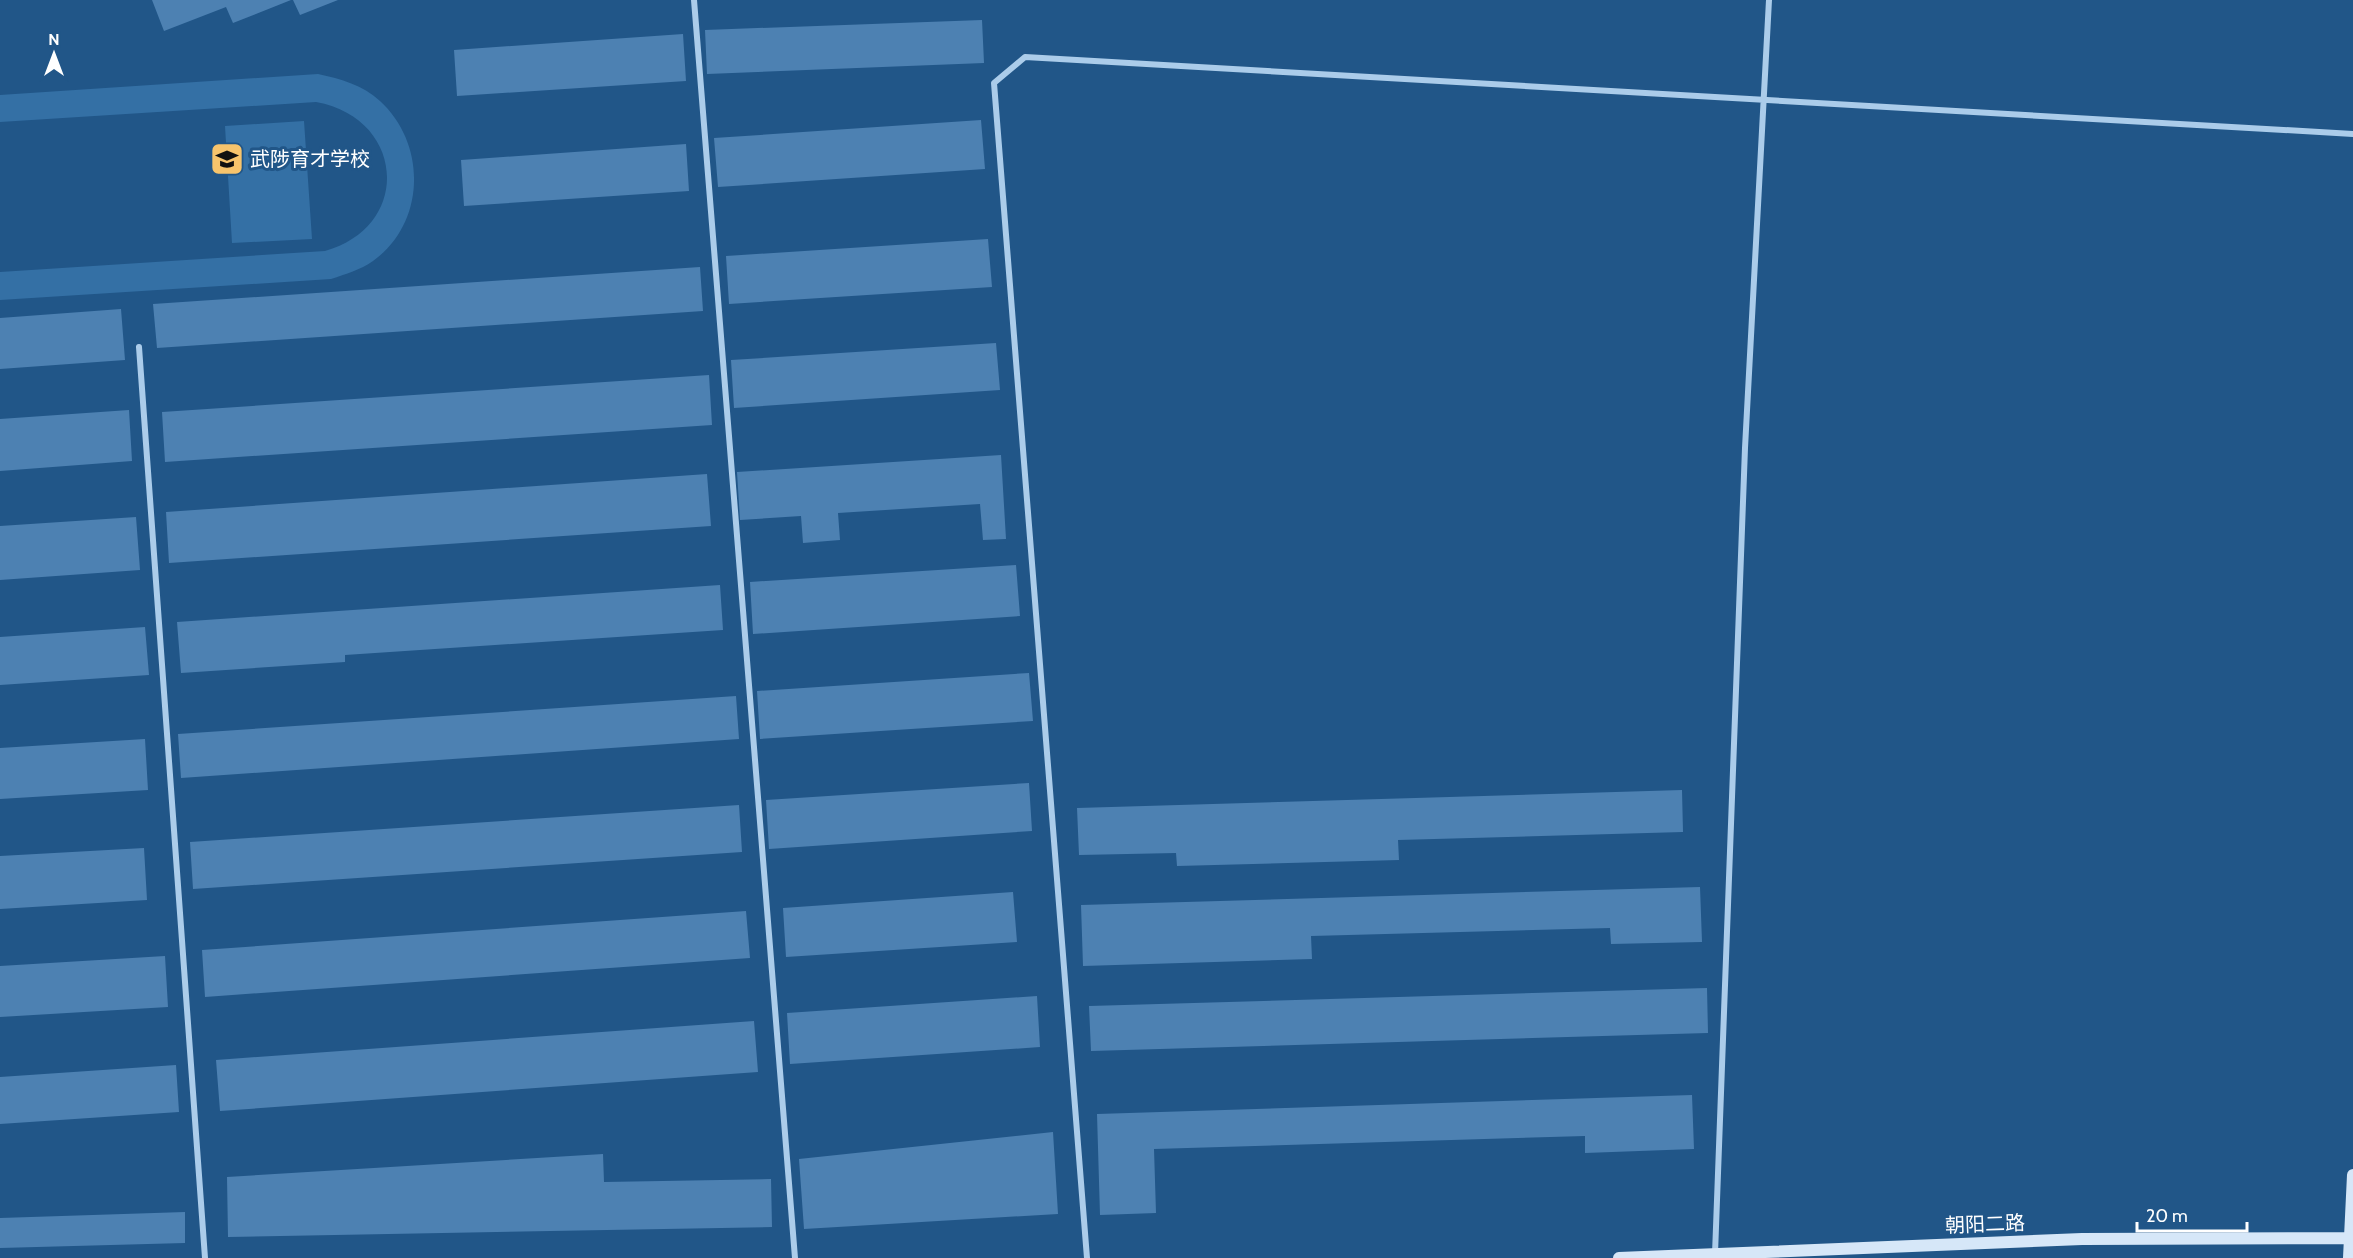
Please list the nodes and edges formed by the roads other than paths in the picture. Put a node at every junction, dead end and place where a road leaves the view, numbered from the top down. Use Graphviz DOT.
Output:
graph roads {
  1 [pos="694,0"];
  2 [pos="1769,0"];
  3 [pos="1763,100"];
  4 [pos="2353,134"];
  5 [pos="139,347"];
  6 [pos="2353,1175"];
  7 [pos="2351,1238"];
  8 [pos="1715,1254"];
  9 [pos="1701,1256"];
  10 [pos="205,1258"];
  11 [pos="795,1258"];
  12 [pos="1087,1258"];
  13 [pos="1619,1258"];
  14 [pos="2349,1258"];
  1 -- 11 [label="street"];
  2 -- 3 [label="street"];
  3 -- 4 [label="street"];
  3 -- 8 [label="street"];
  3 -- 12 [label="street"];
  5 -- 10 [label="street"];
  6 -- 7 [label="street"];
  7 -- 8 [label="street, 朝阳二路"];
  7 -- 14 [label="street"];
  8 -- 9 [label="street, 朝阳二路"];
  9 -- 13 [label="street, 朝阳二路"];
}
